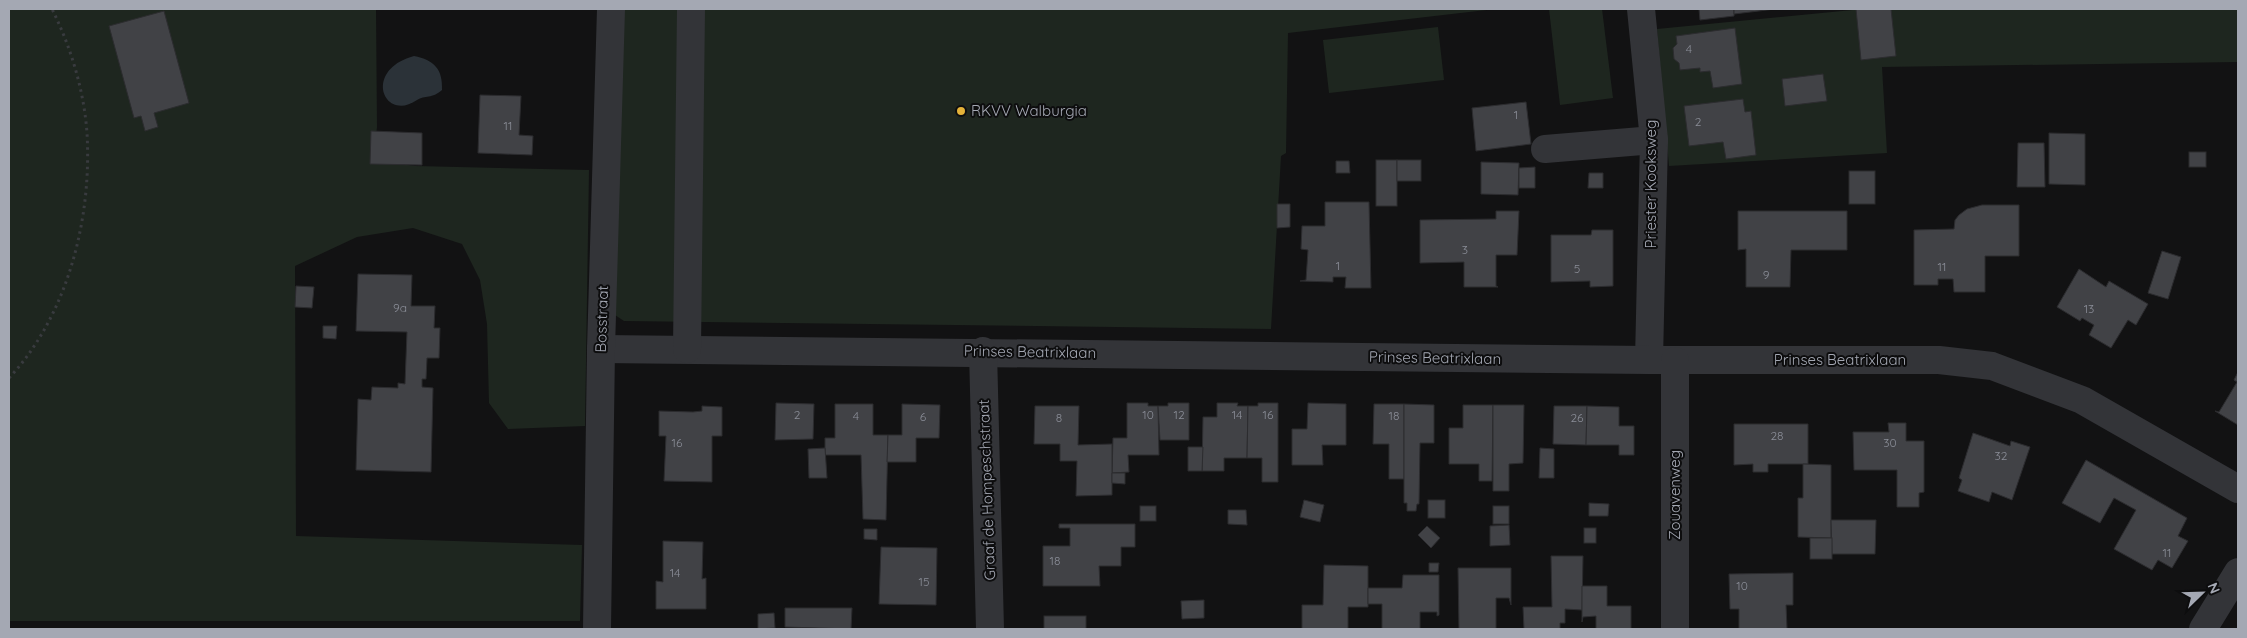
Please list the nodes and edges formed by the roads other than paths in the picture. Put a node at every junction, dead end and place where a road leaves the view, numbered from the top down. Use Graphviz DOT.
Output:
graph roads {
  1 [pos="611,9"];
  2 [pos="691,9"];
  3 [pos="1641,9"];
  4 [pos="1654,140"];
  5 [pos="1545,149"];
  6 [pos="601,349"];
  7 [pos="687,349"];
  8 [pos="983,352"];
  9 [pos="1662,360"];
  10 [pos="2238,489"];
  11 [pos="2238,572"];
  12 [pos="597,629"];
  13 [pos="990,629"];
  14 [pos="1675,629"];
  15 [pos="2204,629"];
  1 -- 6 [label="street, Bosstraat"];
  2 -- 7 [label="street"];
  3 -- 4 [label="street, Priester Kooksweg"];
  4 -- 5 [label="street"];
  4 -- 9 [label="street, Priester Kooksweg"];
  6 -- 7 [label="street, Prinses Beatrixlaan"];
  6 -- 12 [label="street, Bosstraat"];
  7 -- 8 [label="street, Prinses Beatrixlaan"];
  8 -- 9 [label="street, Prinses Beatrixlaan"];
  8 -- 13 [label="street, Graaf de Hompeschstraat"];
  9 -- 10 [label="street, Prinses Beatrixlaan"];
  9 -- 14 [label="street, Zouavenweg"];
  11 -- 15 [label="street"];
}
